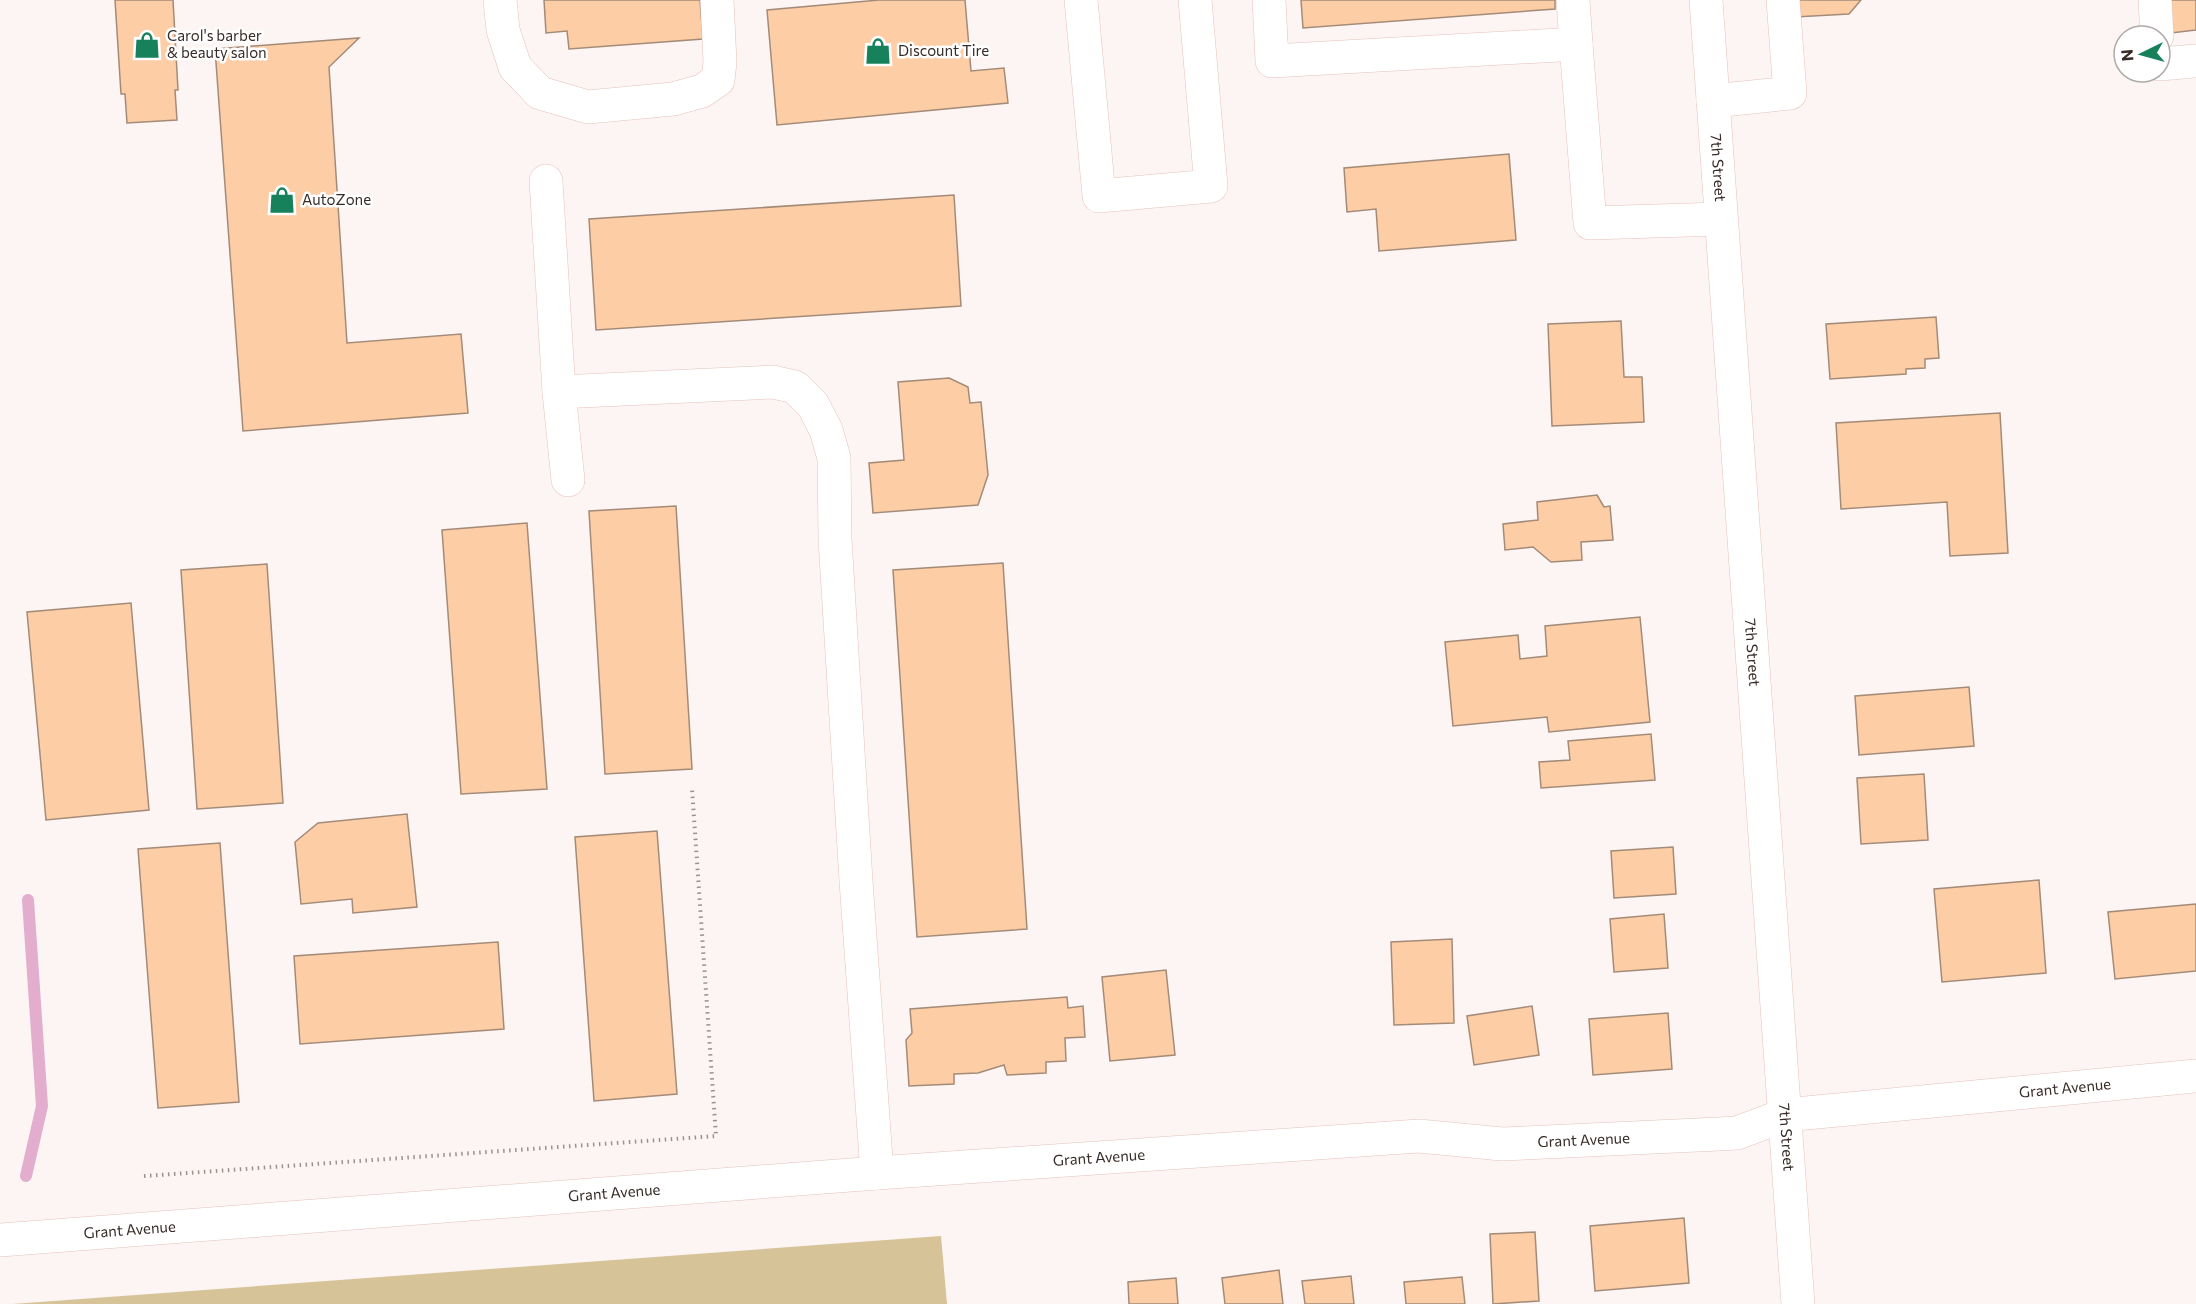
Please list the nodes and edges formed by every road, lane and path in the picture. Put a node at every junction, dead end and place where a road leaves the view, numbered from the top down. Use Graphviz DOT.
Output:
graph roads {
  1 [pos="500,0"];
  2 [pos="717,0"];
  3 [pos="1081,0"];
  4 [pos="1195,0"];
  5 [pos="1269,0"];
  6 [pos="1573,0"];
  7 [pos="1706,0"];
  8 [pos="1783,0"];
  9 [pos="2155,0"];
  10 [pos="2156,24"];
  11 [pos="1576,44"];
  12 [pos="2196,61"];
  13 [pos="2172,62"];
  14 [pos="1713,101"];
  15 [pos="546,181"];
  16 [pos="1721,219"];
  17 [pos="559,392"];
  18 [pos="568,480"];
  19 [pos="692,789"];
  20 [pos="2196,1076"];
  21 [pos="1785,1115"];
  22 [pos="877,1173"];
  23 [pos="144,1176"];
  24 [pos="0,1240"];
  25 [pos="1798,1304"];
  1 -- 2 [label="street"];
  3 -- 4 [label="street"];
  5 -- 11 [label="street"];
  6 -- 11 [label="street"];
  7 -- 14 [label="street, 7th Street"];
  8 -- 14 [label="street"];
  9 -- 10 [label="street"];
  11 -- 16 [label="street"];
  12 -- 13 [label="street"];
  14 -- 16 [label="street, 7th Street"];
  15 -- 17 [label="street"];
  16 -- 21 [label="street, 7th Street"];
  17 -- 18 [label="street"];
  17 -- 22 [label="street"];
  19 -- 23 [label="path"];
  20 -- 21 [label="street, Grant Avenue"];
  21 -- 22 [label="street, Grant Avenue"];
  21 -- 25 [label="street, 7th Street"];
  22 -- 24 [label="street, Grant Avenue"];
}
